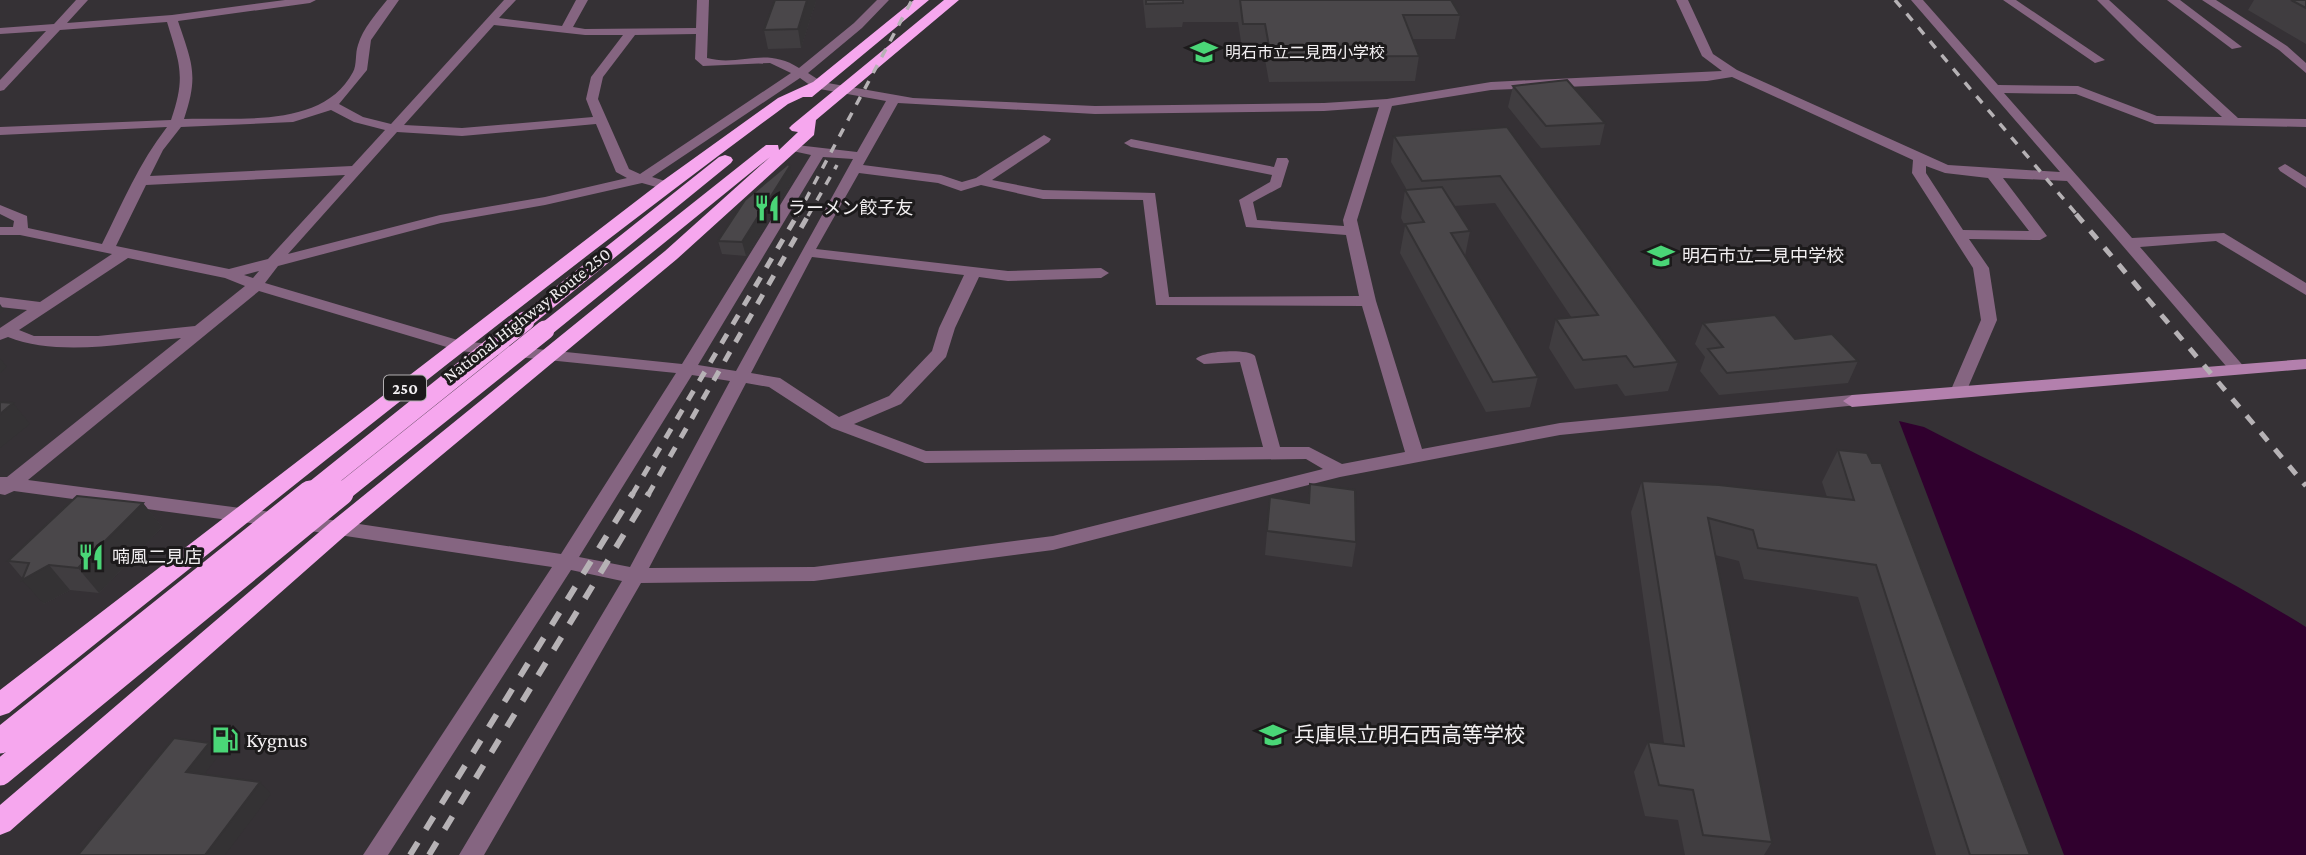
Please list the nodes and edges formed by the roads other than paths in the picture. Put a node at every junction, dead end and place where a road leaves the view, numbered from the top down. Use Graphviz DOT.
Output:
graph roads {
  1 [pos="82,0"];
  2 [pos="310,0"];
  3 [pos="393,0"];
  4 [pos="510,0"];
  5 [pos="582,0"];
  6 [pos="694,0"];
  7 [pos="703,0"];
  8 [pos="883,0"];
  9 [pos="922,0"];
  10 [pos="952,0"];
  11 [pos="1682,0"];
  12 [pos="1917,0"];
  13 [pos="2009,0"];
  14 [pos="2103,0"];
  15 [pos="2173,0"];
  16 [pos="2208,0"];
  17 [pos="172,18"];
  18 [pos="492,21"];
  19 [pos="54,27"];
  20 [pos="565,30"];
  21 [pos="0,31"];
  22 [pos="702,31"];
  23 [pos="631,32"];
  24 [pos="2236,47"];
  25 [pos="2099,60"];
  26 [pos="2306,69"];
  27 [pos="799,72"];
  28 [pos="1733,72"];
  29 [pos="818,85"];
  30 [pos="0,87"];
  31 [pos="1996,89"];
  32 [pos="843,90"];
  33 [pos="893,100"];
  34 [pos="1387,103"];
  35 [pos="333,106"];
  36 [pos="600,120"];
  37 [pos="808,120"];
  38 [pos="2235,122"];
  39 [pos="2306,123"];
  40 [pos="176,125"];
  41 [pos="393,130"];
  42 [pos="0,131"];
  43 [pos="1044,139"];
  44 [pos="1131,143"];
  45 [pos="793,147"];
  46 [pos="819,153"];
  47 [pos="1920,158"];
  48 [pos="857,162"];
  49 [pos="2285,168"];
  50 [pos="356,170"];
  51 [pos="1992,174"];
  52 [pos="2073,177"];
  53 [pos="642,179"];
  54 [pos="139,181"];
  55 [pos="981,181"];
  56 [pos="2306,184"];
  57 [pos="667,186"];
  58 [pos="0,208"];
  59 [pos="0,230"];
  60 [pos="1353,230"];
  61 [pos="20,231"];
  62 [pos="1956,234"];
  63 [pos="2130,243"];
  64 [pos="107,249"];
  65 [pos="125,252"];
  66 [pos="807,252"];
  67 [pos="274,261"];
  68 [pos="974,271"];
  69 [pos="1101,273"];
  70 [pos="229,274"];
  71 [pos="256,285"];
  72 [pos="2306,290"];
  73 [pos="1368,301"];
  74 [pos="0,302"];
  75 [pos="43,307"];
  76 [pos="535,326"];
  77 [pos="198,330"];
  78 [pos="4,333"];
  79 [pos="460,346"];
  80 [pos="551,355"];
  81 [pos="1204,359"];
  82 [pos="2306,364"];
  83 [pos="2238,369"];
  84 [pos="687,370"];
  85 [pos="740,377"];
  86 [pos="1958,392"];
  87 [pos="1852,401"];
  88 [pos="838,424"];
  89 [pos="1273,453"];
  90 [pos="1415,454"];
  91 [pos="1340,471"];
  92 [pos="4,487"];
  93 [pos="242,516"];
  94 [pos="339,528"];
  95 [pos="565,564"];
  96 [pos="635,576"];
  97 [pos="0,705"];
  98 [pos="0,741"];
  99 [pos="0,773"];
  100 [pos="0,821"];
  101 [pos="376,855"];
  102 [pos="471,855"];
  1 -- 19 [label="street"];
  2 -- 17 [label="street"];
  3 -- 35 [label="street"];
  4 -- 18 [label="street"];
  5 -- 20 [label="street"];
  6 -- 7 [label="street"];
  7 -- 22 [label="street"];
  8 -- 27 [label="street"];
  9 -- 29 [label="highway, National Highway Route 250 / 250"];
  10 -- 32 [label="highway, National Highway Route 250 / 250"];
  11 -- 28 [label="street"];
  12 -- 31 [label="street"];
  13 -- 25 [label="street"];
  14 -- 38 [label="street"];
  15 -- 24 [label="street"];
  16 -- 26 [label="street"];
  17 -- 19 [label="street"];
  17 -- 40 [label="street"];
  18 -- 20 [label="street"];
  18 -- 41 [label="street"];
  19 -- 21 [label="street"];
  19 -- 30 [label="street"];
  20 -- 23 [label="street"];
  22 -- 23 [label="street"];
  22 -- 27 [label="street"];
  23 -- 36 [label="street"];
  27 -- 29 [label="street"];
  27 -- 53 [label="street"];
  28 -- 34 [label="street"];
  28 -- 47 [label="street"];
  29 -- 32 [label="street"];
  29 -- 57 [label="highway, 250"];
  29 -- 76 [label="highway, National Highway Route 250 / 250"];
  31 -- 38 [label="street"];
  31 -- 52 [label="street"];
  32 -- 33 [label="street"];
  32 -- 37 [label="highway, National Highway Route 250 / 250"];
  33 -- 34 [label="street"];
  33 -- 48 [label="street"];
  34 -- 60 [label="street"];
  35 -- 40 [label="street"];
  35 -- 41 [label="street"];
  36 -- 41 [label="street"];
  36 -- 53 [label="street"];
  37 -- 45 [label="highway, 250"];
  37 -- 76 [label="highway, National Highway Route 250 / 250"];
  38 -- 39 [label="street"];
  40 -- 42 [label="street"];
  40 -- 54 [label="street"];
  41 -- 50 [label="street"];
  43 -- 55 [label="street"];
  44 -- 60 [label="street"];
  45 -- 46 [label="street"];
  45 -- 80 [label="highway, 250"];
  46 -- 48 [label="street"];
  46 -- 84 [label="street"];
  47 -- 51 [label="street"];
  47 -- 62 [label="street"];
  48 -- 55 [label="street"];
  48 -- 66 [label="street"];
  49 -- 56 [label="street"];
  50 -- 54 [label="street"];
  50 -- 67 [label="street"];
  51 -- 52 [label="street"];
  51 -- 62 [label="street"];
  52 -- 63 [label="street"];
  53 -- 57 [label="street"];
  53 -- 67 [label="street"];
  54 -- 64 [label="street"];
  55 -- 73 [label="street"];
  57 -- 79 [label="highway, 250"];
  58 -- 61 [label="street"];
  59 -- 61 [label="street"];
  60 -- 73 [label="street"];
  61 -- 64 [label="street"];
  62 -- 86 [label="street"];
  63 -- 72 [label="street"];
  63 -- 83 [label="street"];
  64 -- 65 [label="street"];
  65 -- 70 [label="street"];
  65 -- 75 [label="street"];
  66 -- 68 [label="street"];
  66 -- 85 [label="street"];
  67 -- 70 [label="street"];
  67 -- 71 [label="street"];
  68 -- 69 [label="street"];
  68 -- 88 [label="street"];
  70 -- 71 [label="street"];
  71 -- 77 [label="street"];
  71 -- 79 [label="street"];
  73 -- 90 [label="street"];
  74 -- 75 [label="street"];
  75 -- 78 [label="street"];
  76 -- 98 [label="highway, National Highway Route 250 / 250, bridge"];
  76 -- 99 [label="highway, National Highway Route 250 / 250, bridge"];
  77 -- 78 [label="street"];
  77 -- 92 [label="street"];
  79 -- 80 [label="street"];
  79 -- 93 [label="highway, 250"];
  80 -- 84 [label="street"];
  80 -- 94 [label="highway, 250"];
  81 -- 89 [label="street"];
  82 -- 83 [label="street"];
  83 -- 86 [label="street"];
  84 -- 85 [label="street"];
  84 -- 95 [label="street"];
  85 -- 88 [label="street"];
  85 -- 96 [label="street"];
  86 -- 87 [label="street"];
  87 -- 90 [label="street"];
  88 -- 89 [label="street"];
  89 -- 91 [label="street"];
  90 -- 91 [label="street"];
  91 -- 96 [label="street"];
  92 -- 93 [label="street"];
  93 -- 94 [label="street"];
  93 -- 97 [label="highway, 250"];
  94 -- 95 [label="street"];
  94 -- 100 [label="highway, 250"];
  95 -- 96 [label="street"];
  95 -- 101 [label="street"];
  96 -- 102 [label="street"];
}
